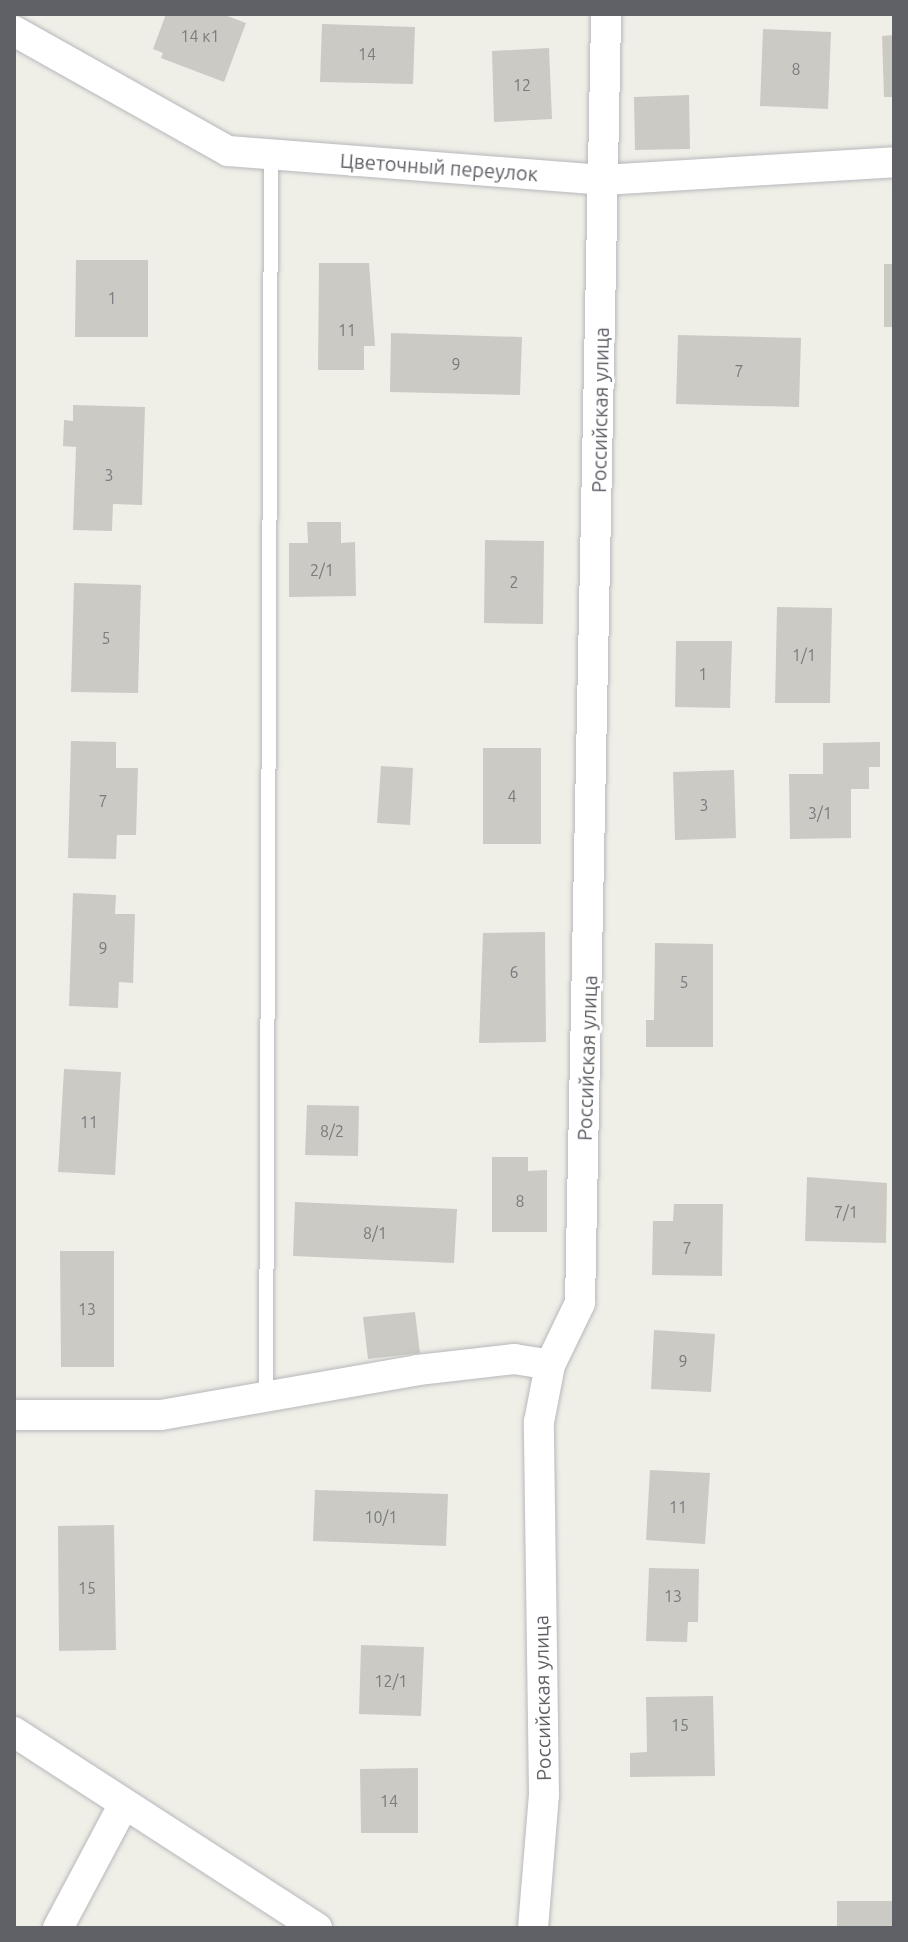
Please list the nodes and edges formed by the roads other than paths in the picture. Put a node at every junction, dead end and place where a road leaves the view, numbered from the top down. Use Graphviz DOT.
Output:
graph roads {
  1 [pos="606,14"];
  2 [pos="14,31"];
  3 [pos="271,154"];
  4 [pos="894,162"];
  5 [pos="603,180"];
  6 [pos="550,1365"];
  7 [pos="266,1399"];
  8 [pos="14,1415"];
  9 [pos="14,1732"];
  10 [pos="123,1806"];
  11 [pos="58,1928"];
  12 [pos="317,1928"];
  13 [pos="533,1928"];
  1 -- 5 [label="street, Российская улица"];
  2 -- 3 [label="street, Цветочный переулок"];
  3 -- 5 [label="street, Цветочный переулок"];
  3 -- 7 [label="lane"];
  4 -- 5 [label="street, Цветочный переулок"];
  5 -- 6 [label="street, Российская улица"];
  6 -- 7 [label="street"];
  6 -- 13 [label="street, Российская улица"];
  7 -- 8 [label="street"];
  9 -- 10 [label="street"];
  10 -- 11 [label="street"];
  10 -- 12 [label="street"];
}
